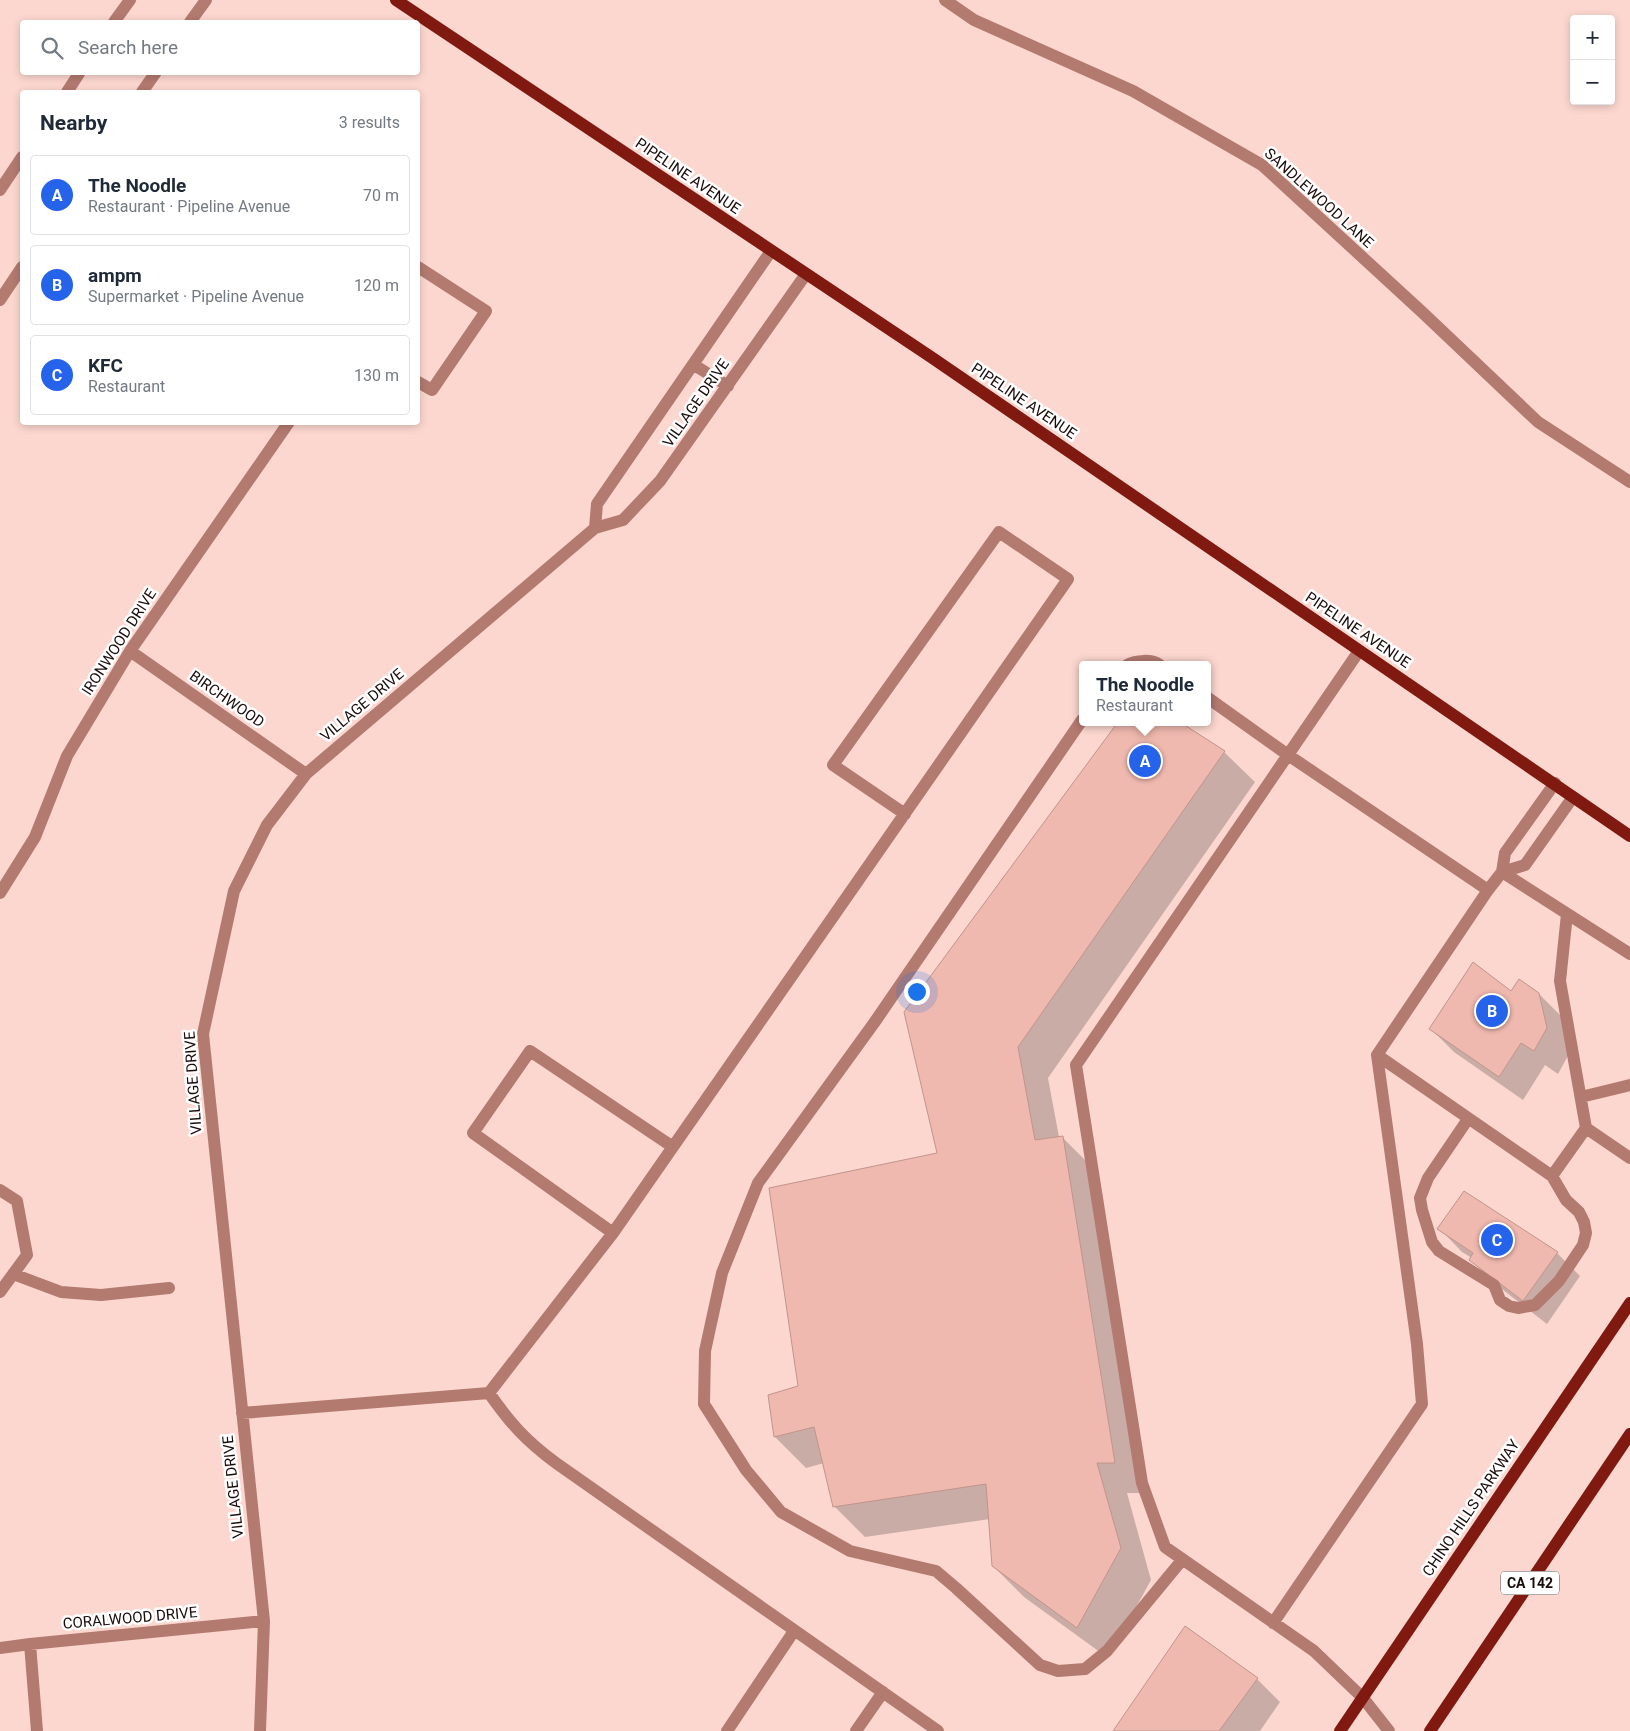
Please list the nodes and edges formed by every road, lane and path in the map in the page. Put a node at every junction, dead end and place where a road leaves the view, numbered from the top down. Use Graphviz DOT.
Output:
graph roads {
  1 [pos="130,0"];
  2 [pos="206,0"];
  3 [pos="396,0"];
  4 [pos="945,0"];
  5 [pos="115,20"];
  6 [pos="191,20"];
  7 [pos="78,75"];
  8 [pos="154,75"];
  9 [pos="67,90"];
  10 [pos="143,90"];
  11 [pos="20,160"];
  12 [pos="0,190"];
  13 [pos="771,251"];
  14 [pos="420,268"];
  15 [pos="20,269"];
  16 [pos="806,274"];
  17 [pos="2,291"];
  18 [pos="694,365"];
  19 [pos="420,383"];
  20 [pos="728,386"];
  21 [pos="287,425"];
  22 [pos="1630,482"];
  23 [pos="595,528"];
  24 [pos="130,651"];
  25 [pos="1359,651"];
  26 [pos="1211,700"];
  27 [pos="1079,724"];
  28 [pos="1288,755"];
  29 [pos="306,774"];
  30 [pos="1555,783"];
  31 [pos="1573,797"];
  32 [pos="905,814"];
  33 [pos="1630,836"];
  34 [pos="1502,872"];
  35 [pos="1488,890"];
  36 [pos="0,893"];
  37 [pos="1568,914"];
  38 [pos="1630,954"];
  39 [pos="1376,1055"];
  40 [pos="1630,1085"];
  41 [pos="1581,1097"];
  42 [pos="1468,1119"];
  43 [pos="1586,1128"];
  44 [pos="673,1147"];
  45 [pos="1630,1158"];
  46 [pos="1552,1176"];
  47 [pos="0,1190"];
  48 [pos="613,1233"];
  49 [pos="13,1274"];
  50 [pos="169,1288"];
  51 [pos="0,1292"];
  52 [pos="1630,1303"];
  53 [pos="489,1393"];
  54 [pos="242,1413"];
  55 [pos="1630,1434"];
  56 [pos="1182,1560"];
  57 [pos="264,1621"];
  58 [pos="1273,1623"];
  59 [pos="794,1631"];
  60 [pos="30,1644"];
  61 [pos="0,1648"];
  62 [pos="883,1692"];
  63 [pos="1363,1698"];
  64 [pos="37,1731"];
  65 [pos="260,1731"];
  66 [pos="727,1731"];
  67 [pos="856,1731"];
  68 [pos="938,1731"];
  69 [pos="1340,1731"];
  70 [pos="1389,1731"];
  71 [pos="1430,1731"];
  1 -- 5 [label="street"];
  2 -- 6 [label="street"];
  3 -- 13 [label="main road, PIPELINE AVENUE"];
  4 -- 22 [label="street, SANDLEWOOD LANE"];
  7 -- 9 [label="street"];
  8 -- 10 [label="street"];
  11 -- 12 [label="street"];
  13 -- 16 [label="main road, PIPELINE AVENUE"];
  13 -- 18 [label="street, VILLAGE DRIVE"];
  14 -- 19 [label="street"];
  15 -- 17 [label="street"];
  16 -- 20 [label="street, VILLAGE DRIVE"];
  16 -- 25 [label="main road, PIPELINE AVENUE"];
  18 -- 20 [label="street"];
  18 -- 23 [label="street, VILLAGE DRIVE"];
  20 -- 23 [label="street, VILLAGE DRIVE"];
  21 -- 24 [label="street, IRONWOOD DRIVE"];
  23 -- 29 [label="street, VILLAGE DRIVE"];
  24 -- 29 [label="street, BIRCHWOOD"];
  24 -- 36 [label="street, IRONWOOD DRIVE"];
  25 -- 28 [label="street"];
  25 -- 30 [label="main road, PIPELINE AVENUE"];
  26 -- 28 [label="street"];
  27 -- 56 [label="street"];
  28 -- 35 [label="street"];
  28 -- 56 [label="street"];
  29 -- 54 [label="street, VILLAGE DRIVE"];
  30 -- 31 [label="main road, PIPELINE AVENUE"];
  30 -- 34 [label="street"];
  31 -- 33 [label="main road, PIPELINE AVENUE"];
  31 -- 34 [label="street"];
  32 -- 32 [label="street"];
  32 -- 44 [label="street"];
  34 -- 35 [label="street"];
  34 -- 37 [label="street"];
  35 -- 39 [label="street"];
  37 -- 38 [label="street"];
  37 -- 41 [label="street"];
  39 -- 42 [label="street"];
  39 -- 58 [label="street"];
  40 -- 41 [label="street"];
  41 -- 43 [label="street"];
  42 -- 46 [label="street"];
  42 -- 46 [label="street"];
  43 -- 45 [label="street"];
  43 -- 46 [label="street"];
  44 -- 48 [label="street"];
  44 -- 48 [label="street"];
  47 -- 49 [label="street"];
  48 -- 53 [label="street"];
  49 -- 50 [label="street"];
  49 -- 51 [label="street"];
  52 -- 63 [label="main road, CHINO HILLS PARKWAY"];
  53 -- 54 [label="street"];
  53 -- 59 [label="street"];
  54 -- 57 [label="street, VILLAGE DRIVE"];
  55 -- 71 [label="main road, CA 142"];
  56 -- 58 [label="street"];
  57 -- 60 [label="street, CORALWOOD DRIVE"];
  57 -- 65 [label="street, VILLAGE DRIVE"];
  58 -- 63 [label="street"];
  59 -- 62 [label="street"];
  59 -- 66 [label="street"];
  60 -- 61 [label="street, CORALWOOD DRIVE"];
  60 -- 64 [label="street"];
  62 -- 67 [label="street"];
  62 -- 68 [label="street"];
  63 -- 69 [label="main road, CHINO HILLS PARKWAY"];
  63 -- 70 [label="street"];
}
